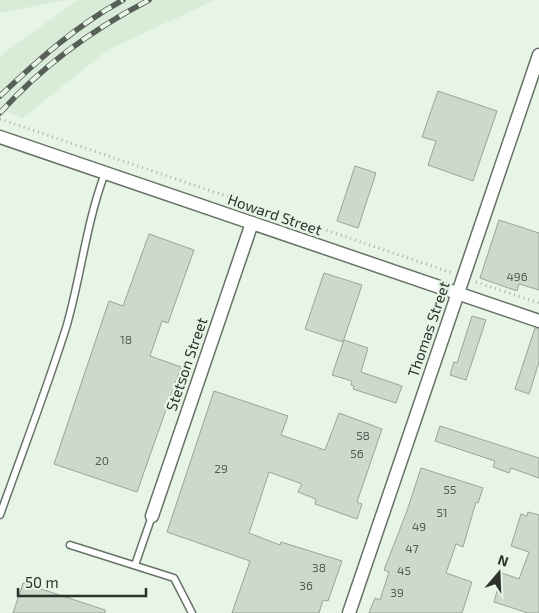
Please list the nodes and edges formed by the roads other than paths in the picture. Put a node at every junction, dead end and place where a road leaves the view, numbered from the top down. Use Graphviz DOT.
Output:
graph roads {
  1 [pos="539,55"];
  2 [pos="0,137"];
  3 [pos="104,173"];
  4 [pos="252,223"];
  5 [pos="458,293"];
  6 [pos="539,321"];
  7 [pos="0,516"];
  8 [pos="152,516"];
  9 [pos="70,545"];
  10 [pos="135,565"];
  11 [pos="192,613"];
  12 [pos="349,613"];
  1 -- 5 [label="street, Thomas Street"];
  2 -- 3 [label="street, Howard Street"];
  3 -- 4 [label="street, Howard Street"];
  3 -- 7 [label="lane"];
  4 -- 5 [label="street, Howard Street"];
  4 -- 8 [label="street, Stetson Street"];
  5 -- 6 [label="street, Howard Street"];
  5 -- 12 [label="street, Thomas Street"];
  8 -- 10 [label="lane"];
  9 -- 10 [label="lane"];
  10 -- 11 [label="lane"];
}
